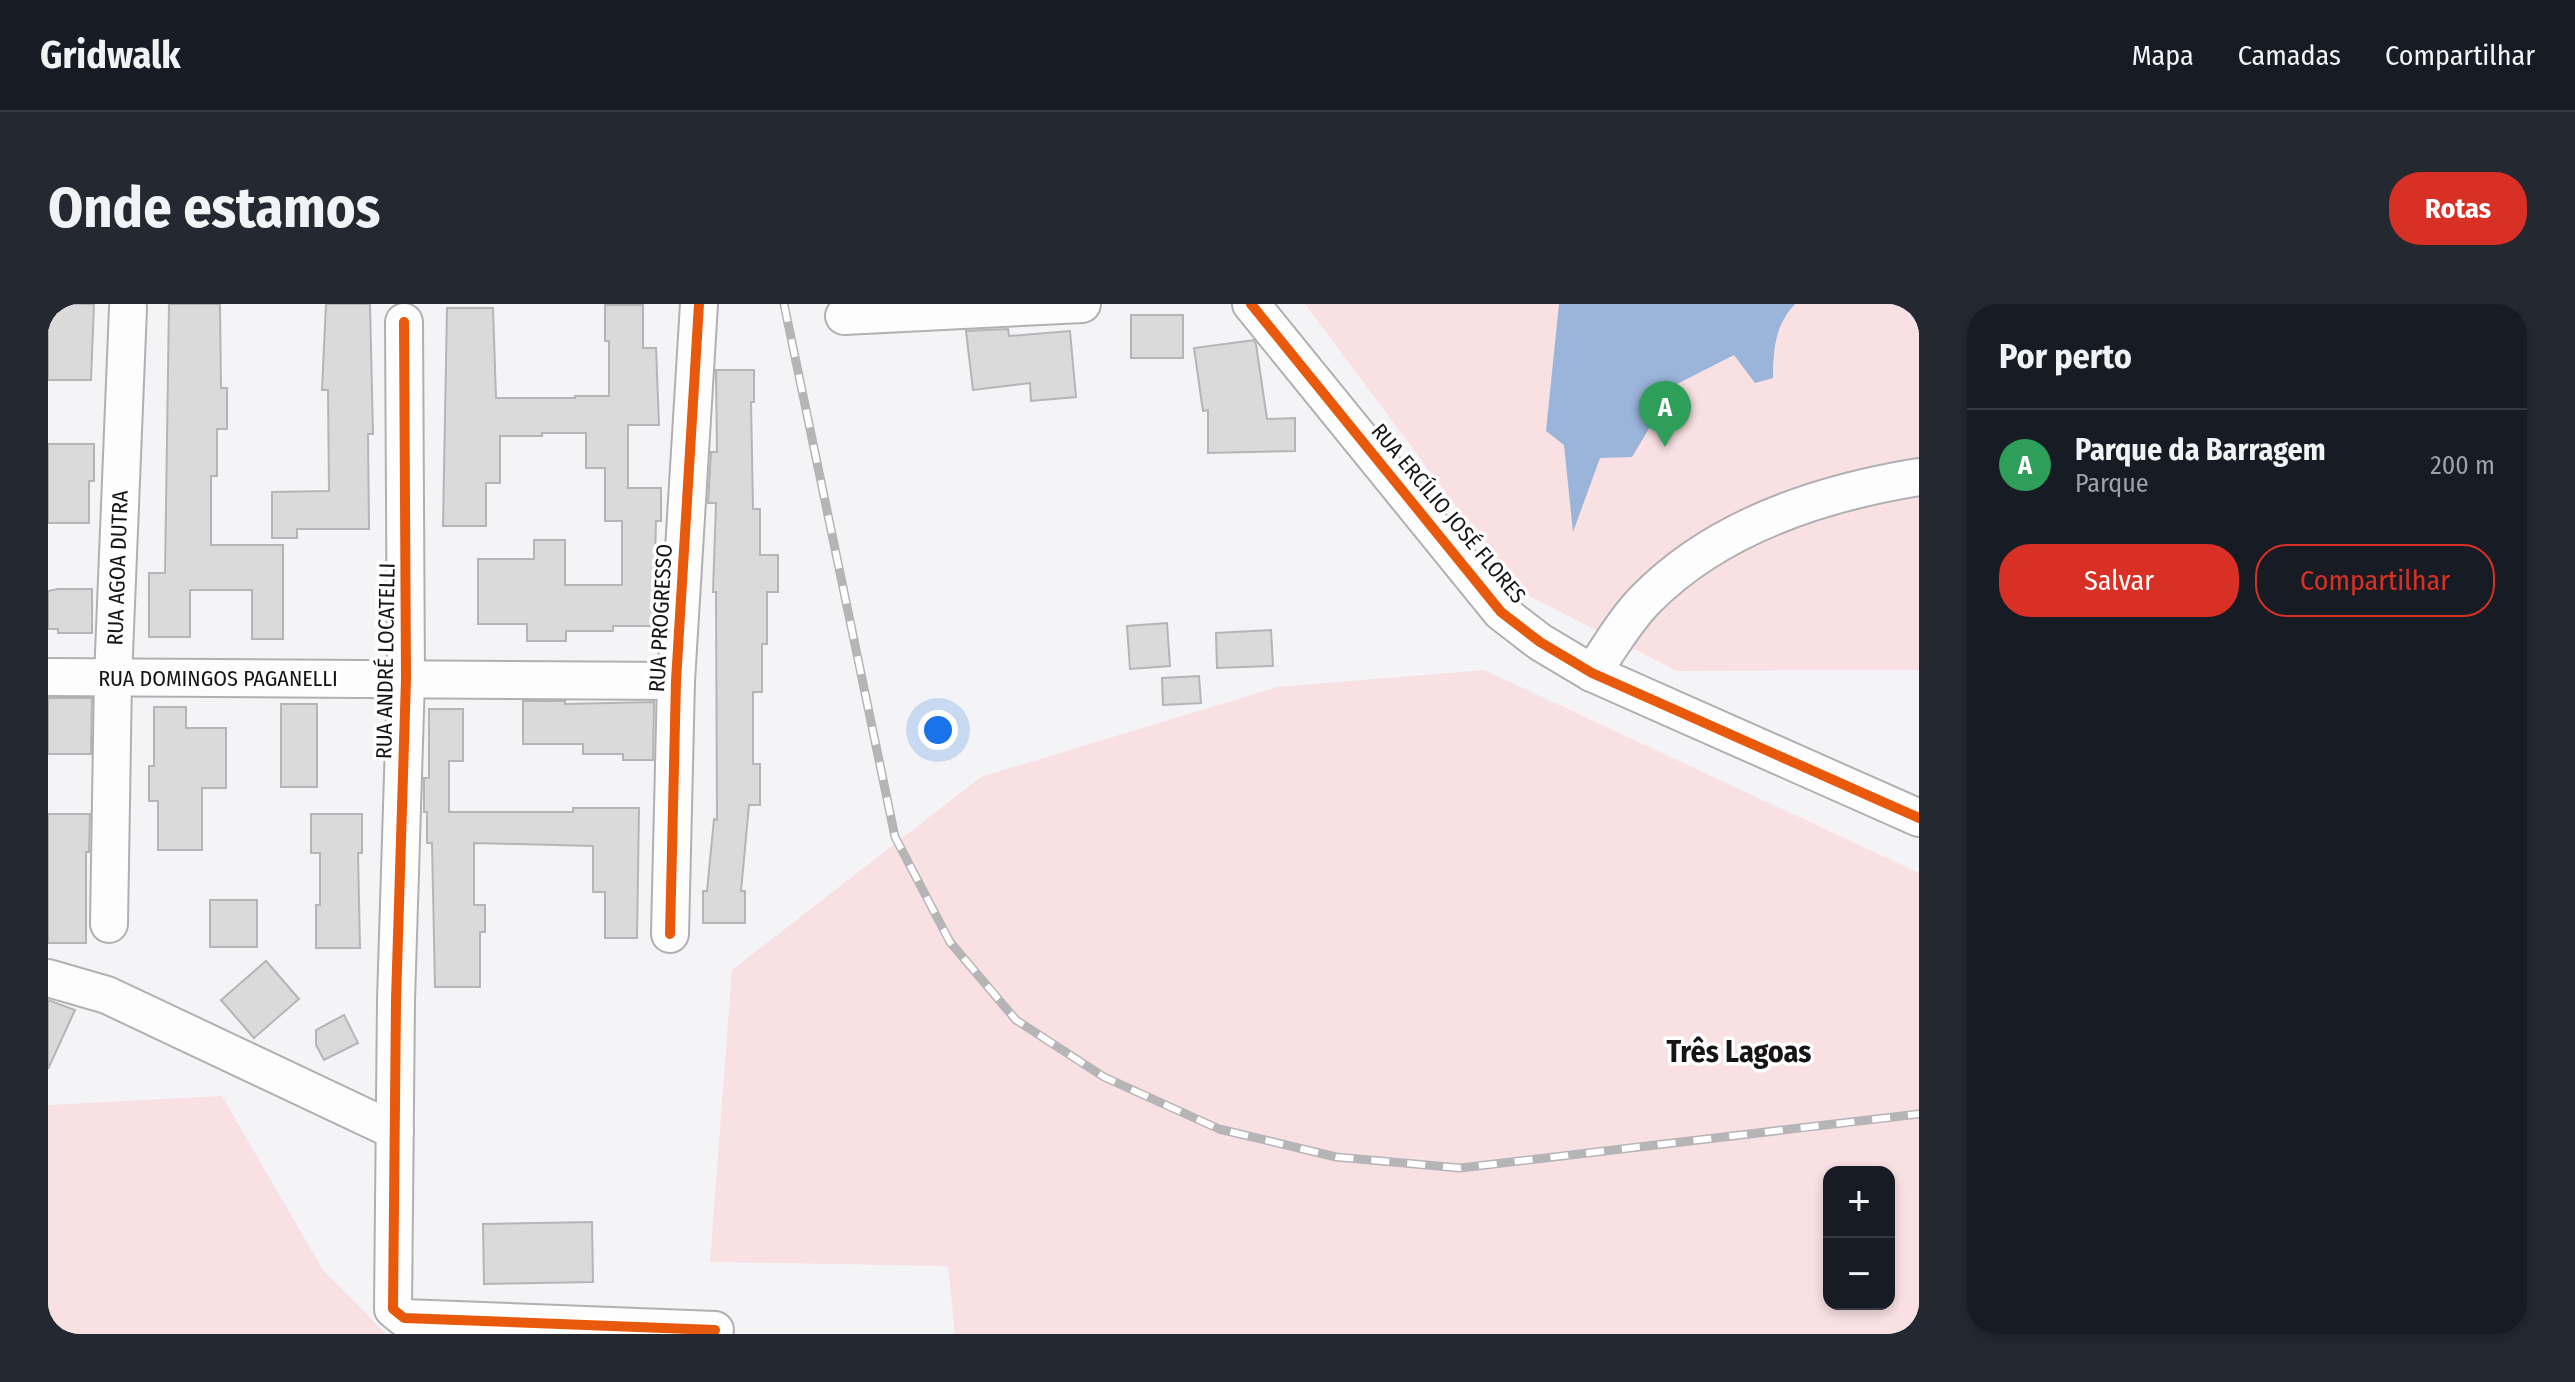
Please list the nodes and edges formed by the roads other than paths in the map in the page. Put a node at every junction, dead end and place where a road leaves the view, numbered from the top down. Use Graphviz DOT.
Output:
graph roads {
  1 [pos="699,304"];
  2 [pos="1082,304"];
  3 [pos="1251,304"];
  4 [pos="128,308"];
  5 [pos="844,316"];
  6 [pos="404,322"];
  7 [pos="1919,477"];
  8 [pos="1592,673"];
  9 [pos="48,677"];
  10 [pos="113,678"];
  11 [pos="406,679"];
  12 [pos="676,681"];
  13 [pos="1919,818"];
  14 [pos="109,924"];
  15 [pos="670,934"];
  16 [pos="48,978"];
  17 [pos="395,1131"];
  18 [pos="715,1330"];
  19 [pos="647,1331"];
  1 -- 12 [label="street, RUA PROGRESSO"];
  2 -- 5 [label="street"];
  3 -- 8 [label="street, RUA ERCÍLIO JOSÉ FLORES"];
  4 -- 10 [label="street, RUA AGOA DUTRA"];
  6 -- 11 [label="street, RUA ANDRÉ LOCATELLI"];
  7 -- 8 [label="street"];
  8 -- 13 [label="street, RUA ERCÍLIO JOSÉ FLORES"];
  9 -- 10 [label="street, RUA DOMINGOS PAGANELLI"];
  10 -- 11 [label="street, RUA DOMINGOS PAGANELLI"];
  10 -- 14 [label="street, RUA AGOA DUTRA"];
  11 -- 12 [label="street, RUA DOMINGOS PAGANELLI"];
  11 -- 17 [label="street, RUA ANDRÉ LOCATELLI"];
  12 -- 15 [label="street, RUA PROGRESSO"];
  16 -- 17 [label="street"];
  17 -- 19 [label="street, RUA ANDRÉ LOCATELLI"];
  18 -- 19 [label="street"];
}
